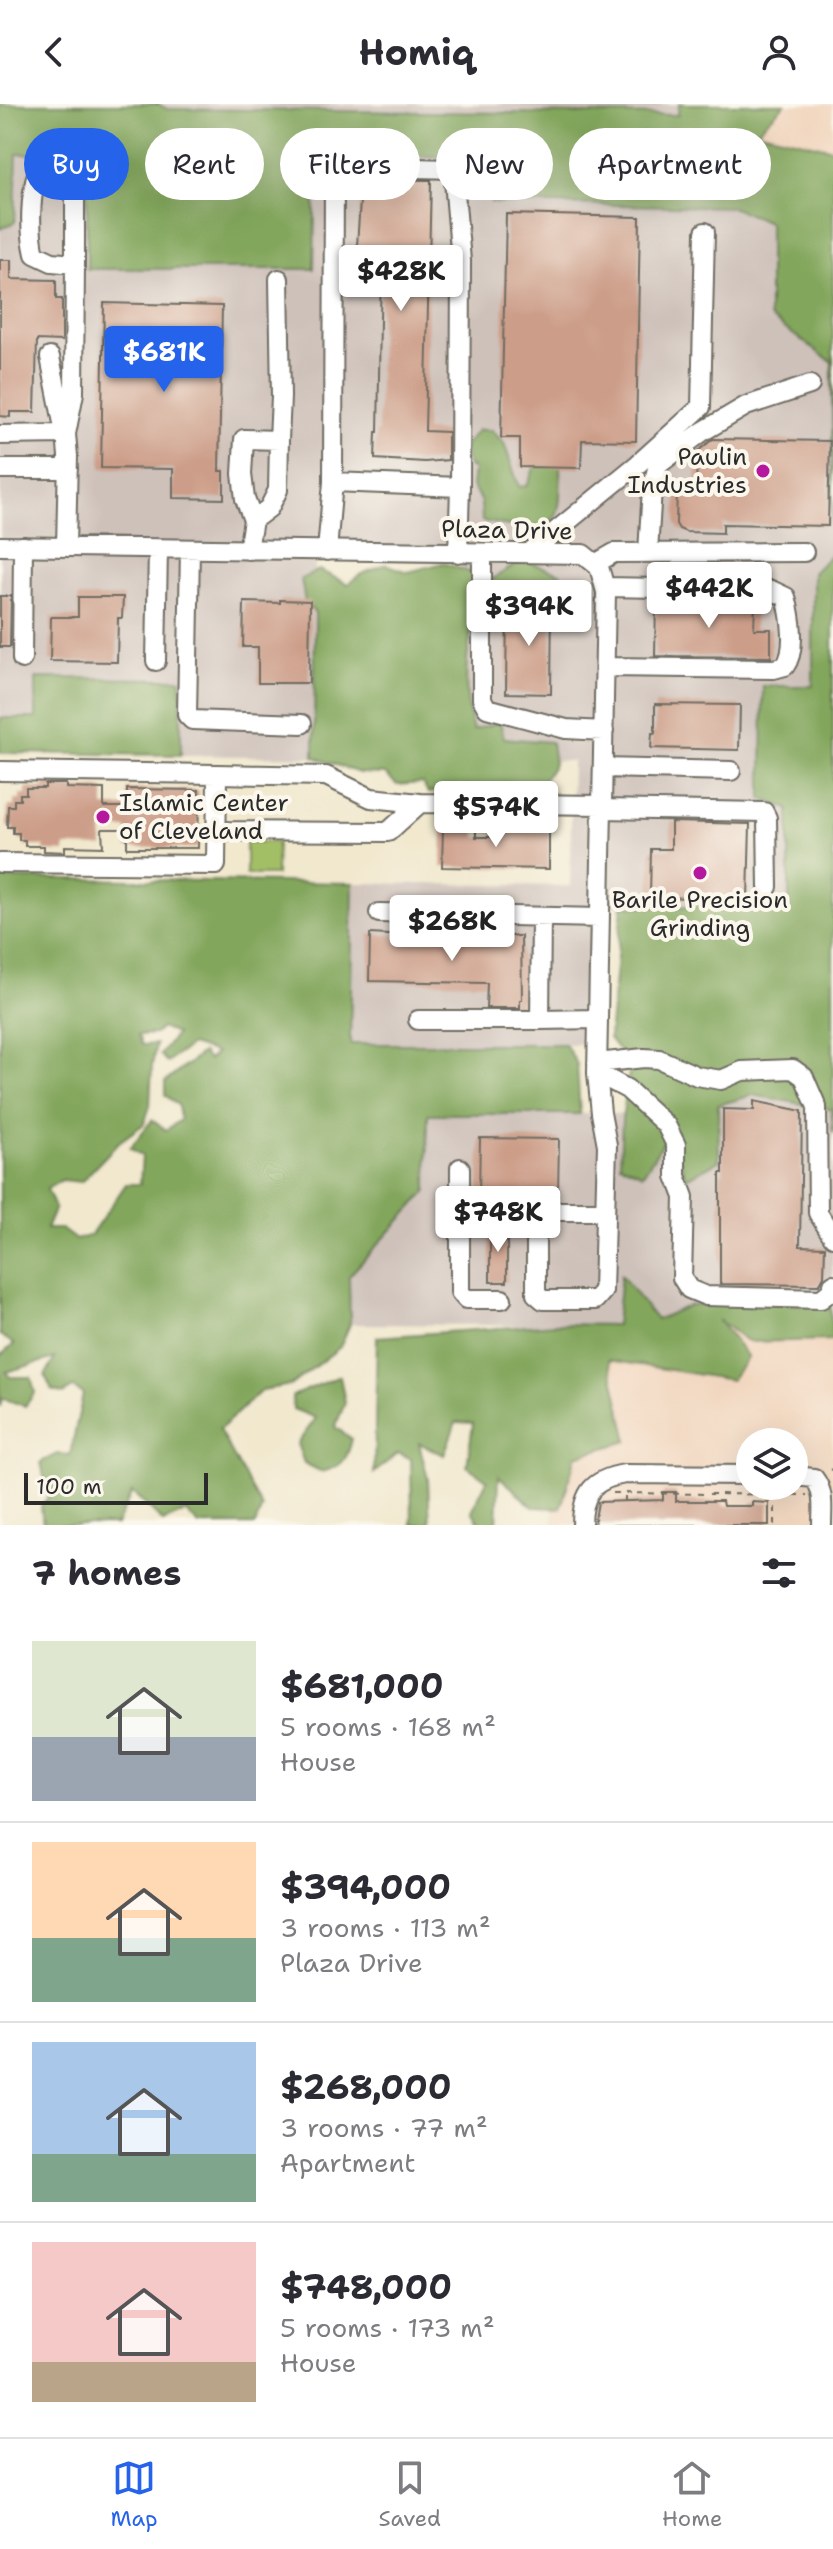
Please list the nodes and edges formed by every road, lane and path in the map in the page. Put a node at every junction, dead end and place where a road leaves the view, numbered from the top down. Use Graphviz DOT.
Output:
graph roads {
  1 [pos="705,232"];
  2 [pos="75,264"];
  3 [pos="279,279"];
  4 [pos="50,357"];
  5 [pos="810,385"];
  6 [pos="66,434"];
  7 [pos="0,435"];
  8 [pos="279,440"];
  9 [pos="0,469"];
  10 [pos="68,469"];
  11 [pos="333,482"];
  12 [pos="460,487"];
  13 [pos="253,520"];
  14 [pos="0,546"];
  15 [pos="23,546"];
  16 [pos="66,547"];
  17 [pos="158,549"];
  18 [pos="190,549"];
  19 [pos="248,550"];
  20 [pos="327,551"];
  21 [pos="648,552"];
  22 [pos="804,552"];
  23 [pos="458,553"];
  24 [pos="529,553"];
  25 [pos="482,554"];
  26 [pos="595,564"];
  27 [pos="605,587"];
  28 [pos="22,659"];
  29 [pos="156,661"];
  30 [pos="605,667"];
  31 [pos="302,724"];
  32 [pos="604,731"];
  33 [pos="603,768"];
  34 [pos="0,771"];
  35 [pos="731,771"];
  36 [pos="217,774"];
  37 [pos="420,803"];
  38 [pos="602,807"];
  39 [pos="217,831"];
  40 [pos="0,863"];
  41 [pos="768,887"];
  42 [pos="379,913"];
  43 [pos="541,917"];
  44 [pos="600,918"];
  45 [pos="598,1019"];
  46 [pos="418,1020"];
  47 [pos="540,1020"];
  48 [pos="597,1068"];
  49 [pos="460,1168"];
  50 [pos="460,1211"];
  51 [pos="536,1211"];
  52 [pos="605,1211"];
  53 [pos="833,1237"];
  54 [pos="833,1284"];
  55 [pos="502,1299"];
  56 [pos="808,1477"];
  57 [pos="736,1484"];
  58 [pos="736,1486"];
  59 [pos="612,1493"];
  60 [pos="625,1493"];
  61 [pos="808,1495"];
  62 [pos="814,1495"];
  63 [pos="775,1500"];
  64 [pos="625,1502"];
  65 [pos="582,1525"];
  66 [pos="775,1525"];
  67 [pos="822,1525"];
  1 -- 24 [label="street"];
  2 -- 2 [label="street"];
  2 -- 6 [label="street"];
  3 -- 8 [label="street"];
  4 -- 6 [label="street"];
  5 -- 21 [label="street"];
  6 -- 7 [label="street"];
  6 -- 10 [label="street"];
  8 -- 13 [label="street"];
  8 -- 13 [label="street"];
  9 -- 10 [label="street"];
  10 -- 16 [label="street"];
  11 -- 12 [label="street"];
  11 -- 12 [label="street"];
  11 -- 20 [label="street"];
  12 -- 23 [label="street"];
  13 -- 19 [label="street"];
  14 -- 15 [label="street, Plaza Drive"];
  15 -- 16 [label="street, Plaza Drive"];
  15 -- 28 [label="street"];
  16 -- 17 [label="street, Plaza Drive"];
  17 -- 18 [label="street, Plaza Drive"];
  17 -- 29 [label="street"];
  18 -- 19 [label="street, Plaza Drive"];
  18 -- 31 [label="street"];
  19 -- 20 [label="street, Plaza Drive"];
  20 -- 23 [label="street, Plaza Drive"];
  21 -- 22 [label="street"];
  21 -- 26 [label="street"];
  23 -- 25 [label="street, Plaza Drive"];
  24 -- 25 [label="street, Plaza Drive"];
  24 -- 26 [label="street, Plaza Drive"];
  25 -- 32 [label="street"];
  26 -- 27 [label="street, Plaza Drive"];
  27 -- 30 [label="street, Plaza Drive"];
  27 -- 30 [label="street"];
  30 -- 32 [label="street, Plaza Drive"];
  32 -- 33 [label="street, Plaza Drive"];
  33 -- 35 [label="street"];
  33 -- 38 [label="street, Plaza Drive"];
  34 -- 36 [label="street"];
  36 -- 37 [label="street"];
  36 -- 39 [label="street"];
  37 -- 38 [label="street"];
  37 -- 39 [label="street"];
  38 -- 41 [label="street"];
  38 -- 44 [label="street, Plaza Drive"];
  39 -- 40 [label="street"];
  42 -- 43 [label="street"];
  43 -- 44 [label="street"];
  43 -- 47 [label="street"];
  44 -- 45 [label="street, Plaza Drive"];
  45 -- 47 [label="street"];
  45 -- 48 [label="street, Plaza Drive"];
  46 -- 47 [label="street"];
  48 -- 52 [label="street, Plaza Drive"];
  48 -- 53 [label="street"];
  48 -- 54 [label="street"];
  49 -- 50 [label="street"];
  50 -- 51 [label="street"];
  50 -- 55 [label="street"];
  51 -- 52 [label="street"];
  51 -- 52 [label="street, Plaza Drive"];
  56 -- 67 [label="street"];
  57 -- 65 [label="street"];
  58 -- 60 [label="path"];
  59 -- 60 [label="path"];
  60 -- 64 [label="path"];
  61 -- 62 [label="path"];
  63 -- 66 [label="path"];
}
